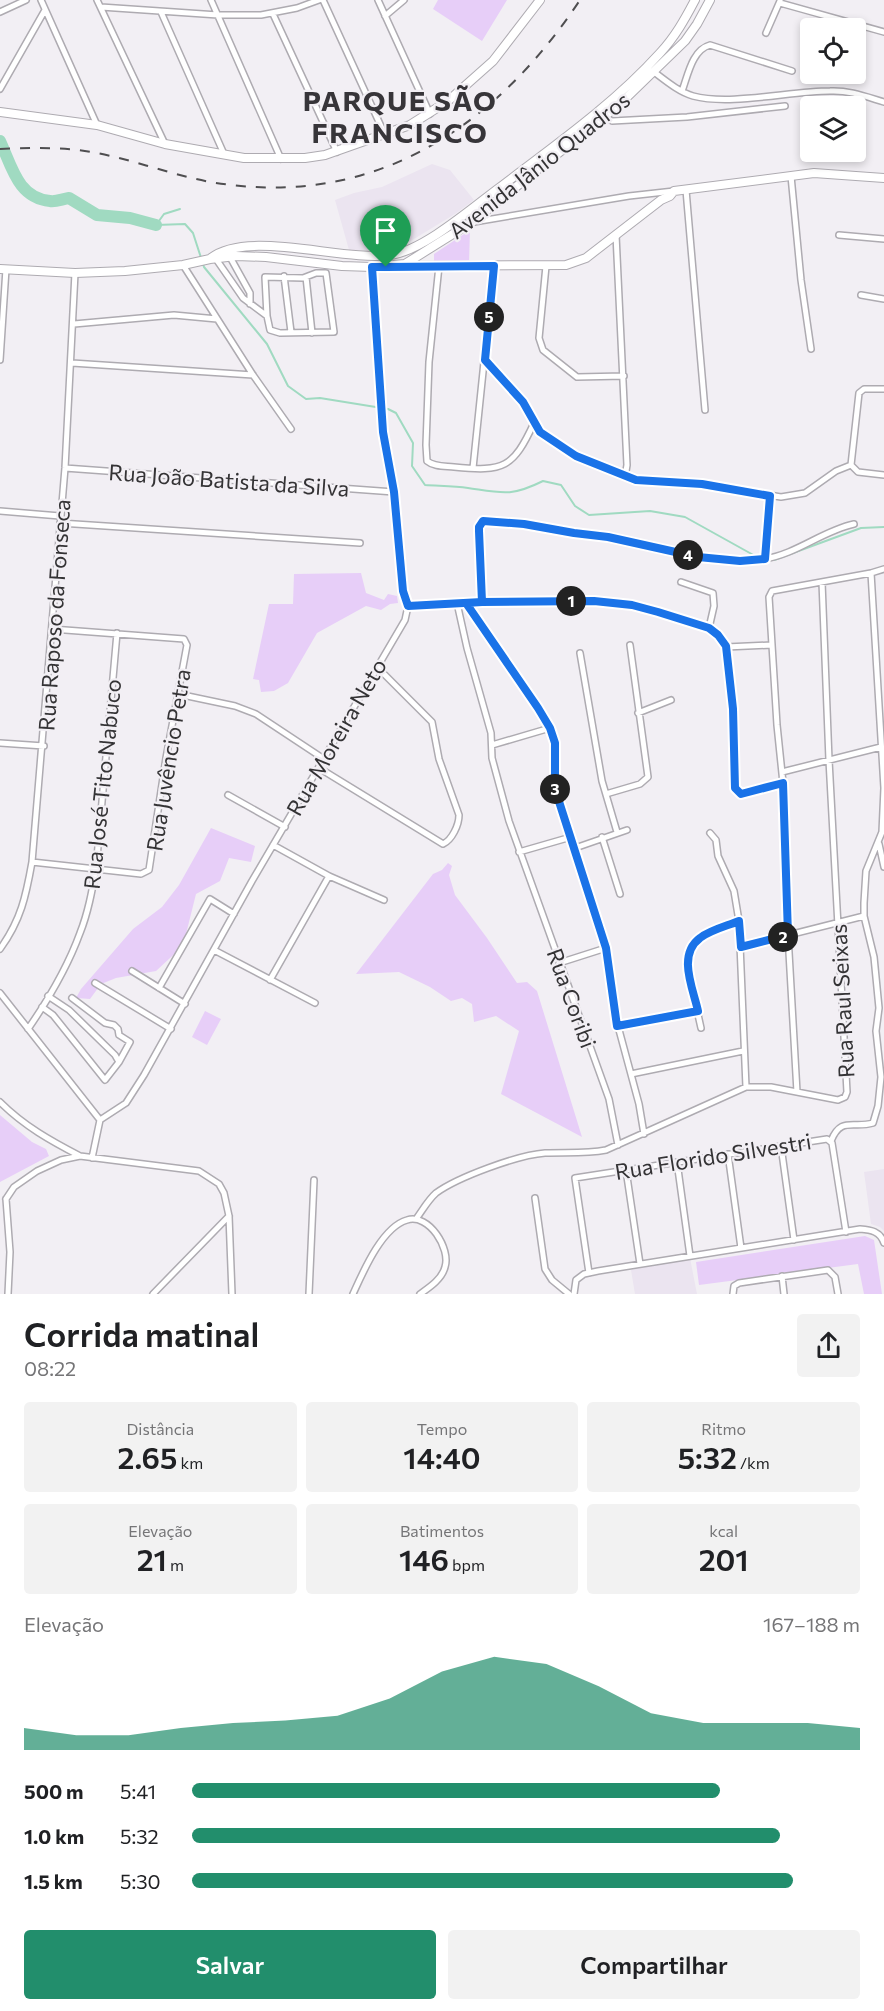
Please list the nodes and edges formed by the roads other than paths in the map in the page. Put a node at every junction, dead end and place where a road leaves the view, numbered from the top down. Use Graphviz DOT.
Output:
graph roads {
  1 [pos="26,0"];
  2 [pos="41,0"];
  3 [pos="97,0"];
  4 [pos="211,0"];
  5 [pos="321,0"];
  6 [pos="378,0"];
  7 [pos="404,0"];
  8 [pos="540,0"];
  9 [pos="695,0"];
  10 [pos="710,0"];
  11 [pos="780,2"];
  12 [pos="100,7"];
  13 [pos="45,10"];
  14 [pos="0,12"];
  15 [pos="161,12"];
  16 [pos="273,14"];
  17 [pos="218,15"];
  18 [pos="385,16"];
  19 [pos="679,29"];
  20 [pos="884,32"];
  21 [pos="766,33"];
  22 [pos="690,35"];
  23 [pos="792,70"];
  24 [pos="654,72"];
  25 [pos="641,79"];
  26 [pos="0,89"];
  27 [pos="682,91"];
  28 [pos="884,102"];
  29 [pos="785,106"];
  30 [pos="0,112"];
  31 [pos="430,114"];
  32 [pos="604,117"];
  33 [pos="97,125"];
  34 [pos="385,135"];
  35 [pos="165,144"];
  36 [pos="337,152"];
  37 [pos="224,154"];
  38 [pos="281,159"];
  39 [pos="791,176"];
  40 [pos="884,178"];
  41 [pos="686,190"];
  42 [pos="674,191"];
  43 [pos="472,222"];
  44 [pos="616,235"];
  45 [pos="839,235"];
  46 [pos="884,239"];
  47 [pos="296,249"];
  48 [pos="398,253"];
  49 [pos="230,257"];
  50 [pos="416,258"];
  51 [pos="211,259"];
  52 [pos="291,261"];
  53 [pos="183,265"];
  54 [pos="398,265"];
  55 [pos="435,266"];
  56 [pos="494,266"];
  57 [pos="546,266"];
  58 [pos="372,267"];
  59 [pos="3,269"];
  60 [pos="75,273"];
  61 [pos="284,276"];
  62 [pos="306,277"];
  63 [pos="861,295"];
  64 [pos="884,299"];
  65 [pos="250,304"];
  66 [pos="267,316"];
  67 [pos="217,319"];
  68 [pos="74,324"];
  69 [pos="291,332"];
  70 [pos="312,333"];
  71 [pos="812,349"];
  72 [pos="0,360"];
  73 [pos="485,360"];
  74 [pos="72,363"];
  75 [pos="253,375"];
  76 [pos="624,376"];
  77 [pos="884,389"];
  78 [pos="705,410"];
  79 [pos="534,423"];
  80 [pos="291,429"];
  81 [pos="851,465"];
  82 [pos="65,468"];
  83 [pos="473,468"];
  84 [pos="884,475"];
  85 [pos="625,477"];
  86 [pos="394,492"];
  87 [pos="770,496"];
  88 [pos="0,511"];
  89 [pos="60,516"];
  90 [pos="60,524"];
  91 [pos="854,524"];
  92 [pos="360,543"];
  93 [pos="765,559"];
  94 [pos="884,569"];
  95 [pos="871,573"];
  96 [pos="681,582"];
  97 [pos="822,582"];
  98 [pos="482,602"];
  99 [pos="457,603"];
  100 [pos="466,603"];
  101 [pos="408,606"];
  102 [pos="52,628"];
  103 [pos="709,628"];
  104 [pos="117,633"];
  105 [pos="630,645"];
  106 [pos="772,645"];
  107 [pos="726,646"];
  108 [pos="580,653"];
  109 [pos="376,667"];
  110 [pos="178,694"];
  111 [pos="671,700"];
  112 [pos="638,713"];
  113 [pos="550,728"];
  114 [pos="0,743"];
  115 [pos="492,745"];
  116 [pos="44,746"];
  117 [pos="881,747"];
  118 [pos="324,759"];
  119 [pos="829,760"];
  120 [pos="319,768"];
  121 [pos="782,772"];
  122 [pos="783,783"];
  123 [pos="606,794"];
  124 [pos="228,795"];
  125 [pos="285,827"];
  126 [pos="627,830"];
  127 [pos="617,832"];
  128 [pos="710,833"];
  129 [pos="571,837"];
  130 [pos="602,837"];
  131 [pos="879,844"];
  132 [pos="273,845"];
  133 [pos="575,848"];
  134 [pos="519,852"];
  135 [pos="32,862"];
  136 [pos="884,867"];
  137 [pos="96,869"];
  138 [pos="329,876"];
  139 [pos="620,894"];
  140 [pos="384,900"];
  141 [pos="234,914"];
  142 [pos="864,916"];
  143 [pos="739,921"];
  144 [pos="838,923"];
  145 [pos="788,935"];
  146 [pos="741,947"];
  147 [pos="606,948"];
  148 [pos="0,949"];
  149 [pos="214,950"];
  150 [pos="559,963"];
  151 [pos="132,971"];
  152 [pos="270,980"];
  153 [pos="95,983"];
  154 [pos="159,988"];
  155 [pos="0,993"];
  156 [pos="48,996"];
  157 [pos="72,998"];
  158 [pos="315,1003"];
  159 [pos="185,1004"];
  160 [pos="42,1007"];
  161 [pos="698,1011"];
  162 [pos="617,1026"];
  163 [pos="701,1028"];
  164 [pos="28,1029"];
  165 [pos="171,1029"];
  166 [pos="743,1051"];
  167 [pos="119,1062"];
  168 [pos="631,1074"];
  169 [pos="746,1087"];
  170 [pos="797,1092"];
  171 [pos="0,1102"];
  172 [pos="100,1120"];
  173 [pos="644,1134"];
  174 [pos="831,1141"];
  175 [pos="618,1145"];
  176 [pos="781,1146"];
  177 [pos="728,1154"];
  178 [pos="80,1156"];
  179 [pos="92,1158"];
  180 [pos="677,1162"];
  181 [pos="626,1170"];
  182 [pos="575,1178"];
  183 [pos="568,1179"];
  184 [pos="314,1180"];
  185 [pos="3,1198"];
  186 [pos="535,1198"];
  187 [pos="229,1216"];
  188 [pos="416,1219"];
  189 [pos="846,1232"];
  190 [pos="794,1240"];
  191 [pos="884,1243"];
  192 [pos="741,1248"];
  193 [pos="690,1256"];
  194 [pos="640,1264"];
  195 [pos="589,1273"];
  196 [pos="782,1276"];
  197 [pos="8,1294"];
  198 [pos="153,1294"];
  199 [pos="232,1294"];
  200 [pos="309,1294"];
  201 [pos="353,1294"];
  202 [pos="420,1294"];
  203 [pos="569,1294"];
  204 [pos="574,1294"];
  205 [pos="733,1294"];
  206 [pos="784,1294"];
  207 [pos="838,1294"];
  1 -- 14 [label="street"];
  2 -- 13 [label="street"];
  3 -- 12 [label="street"];
  4 -- 17 [label="street"];
  5 -- 16 [label="street"];
  5 -- 34 [label="street"];
  6 -- 18 [label="street"];
  7 -- 18 [label="street"];
  8 -- 31 [label="main road"];
  9 -- 19 [label="main road"];
  10 -- 22 [label="main road"];
  11 -- 20 [label="street"];
  11 -- 21 [label="street"];
  12 -- 15 [label="street"];
  12 -- 35 [label="street"];
  13 -- 26 [label="street"];
  13 -- 33 [label="street"];
  15 -- 17 [label="street"];
  15 -- 37 [label="street"];
  16 -- 17 [label="street"];
  16 -- 36 [label="street"];
  17 -- 38 [label="street"];
  18 -- 31 [label="street"];
  19 -- 22 [label="main road"];
  19 -- 25 [label="main road"];
  22 -- 24 [label="main road"];
  23 -- 27 [label="street"];
  24 -- 25 [label="main road"];
  24 -- 27 [label="street"];
  25 -- 32 [label="main road, Avenida Jânio Quadros"];
  25 -- 48 [label="main road, Avenida Jânio Quadros"];
  27 -- 28 [label="street"];
  29 -- 32 [label="street"];
  30 -- 33 [label="main road"];
  31 -- 34 [label="main road"];
  32 -- 43 [label="main road, Avenida Jânio Quadros"];
  33 -- 35 [label="main road"];
  34 -- 36 [label="main road"];
  35 -- 37 [label="main road"];
  36 -- 38 [label="main road"];
  37 -- 38 [label="main road"];
  39 -- 40 [label="main road"];
  39 -- 41 [label="main road"];
  39 -- 71 [label="street"];
  41 -- 42 [label="main road"];
  41 -- 78 [label="street"];
  42 -- 43 [label="street"];
  42 -- 44 [label="main road"];
  43 -- 50 [label="main road, Avenida Jânio Quadros"];
  44 -- 57 [label="main road"];
  44 -- 76 [label="street"];
  45 -- 46 [label="street"];
  47 -- 48 [label="main road, Avenida Jânio Quadros"];
  47 -- 51 [label="main road, Avenida Jânio Quadros"];
  47 -- 52 [label="main road"];
  48 -- 50 [label="main road"];
  49 -- 51 [label="main road, Avenida Jânio Quadros"];
  49 -- 52 [label="main road, Avenida Jânio Quadros"];
  49 -- 65 [label="street"];
  50 -- 54 [label="main road, Avenida Jânio Quadros"];
  50 -- 55 [label="main road"];
  51 -- 53 [label="main road"];
  51 -- 65 [label="street"];
  52 -- 58 [label="main road, Avenida Jânio Quadros"];
  53 -- 60 [label="main road"];
  53 -- 67 [label="street"];
  54 -- 55 [label="main road"];
  54 -- 58 [label="main road, Avenida Jânio Quadros"];
  55 -- 56 [label="main road"];
  55 -- 83 [label="street"];
  56 -- 57 [label="main road"];
  56 -- 73 [label="street"];
  57 -- 76 [label="street"];
  58 -- 86 [label="street"];
  59 -- 60 [label="main road"];
  59 -- 72 [label="street"];
  60 -- 68 [label="street, Rua Raposo da Fonseca"];
  61 -- 62 [label="street"];
  61 -- 66 [label="street"];
  61 -- 69 [label="street"];
  62 -- 70 [label="street"];
  62 -- 70 [label="street"];
  63 -- 64 [label="street"];
  65 -- 66 [label="street"];
  66 -- 69 [label="street"];
  67 -- 68 [label="street"];
  67 -- 75 [label="street"];
  68 -- 74 [label="street, Rua Raposo da Fonseca"];
  69 -- 70 [label="street"];
  73 -- 79 [label="street"];
  73 -- 83 [label="street"];
  74 -- 75 [label="street"];
  74 -- 82 [label="street, Rua Raposo da Fonseca"];
  75 -- 80 [label="street"];
  76 -- 85 [label="street"];
  77 -- 81 [label="street"];
  79 -- 83 [label="street"];
  79 -- 85 [label="street"];
  81 -- 84 [label="street"];
  81 -- 87 [label="street"];
  82 -- 86 [label="street, Rua João Batista da Silva"];
  82 -- 89 [label="street, Rua Raposo da Fonseca"];
  85 -- 87 [label="street"];
  86 -- 101 [label="street"];
  87 -- 93 [label="street"];
  88 -- 89 [label="street"];
  89 -- 90 [label="street, Rua Raposo da Fonseca"];
  90 -- 92 [label="street"];
  90 -- 102 [label="street, Rua Raposo da Fonseca"];
  91 -- 93 [label="street"];
  93 -- 98 [label="street"];
  94 -- 95 [label="street"];
  95 -- 97 [label="street"];
  95 -- 117 [label="street"];
  96 -- 103 [label="street"];
  97 -- 106 [label="street"];
  97 -- 119 [label="street, Rua Raul Seixas"];
  98 -- 100 [label="street"];
  98 -- 103 [label="street"];
  99 -- 100 [label="street"];
  99 -- 101 [label="street"];
  99 -- 115 [label="street, Rua Coribi"];
  100 -- 113 [label="street"];
  101 -- 109 [label="street, Rua Moreira Neto"];
  102 -- 104 [label="street"];
  102 -- 116 [label="street, Rua Raposo da Fonseca"];
  103 -- 107 [label="street"];
  104 -- 110 [label="street, Rua Juvêncio Petra"];
  104 -- 137 [label="street, Rua José Tito Nabuco"];
  105 -- 112 [label="street"];
  106 -- 107 [label="street"];
  106 -- 121 [label="street"];
  107 -- 122 [label="street"];
  108 -- 123 [label="street"];
  109 -- 118 [label="street, Rua Moreira Neto"];
  109 -- 120 [label="street"];
  110 -- 118 [label="street"];
  110 -- 137 [label="street, Rua Juvêncio Petra"];
  111 -- 112 [label="street"];
  112 -- 123 [label="street"];
  113 -- 115 [label="street"];
  113 -- 129 [label="street"];
  114 -- 116 [label="street"];
  115 -- 134 [label="street, Rua Coribi"];
  116 -- 135 [label="street, Rua Raposo da Fonseca"];
  117 -- 119 [label="street"];
  117 -- 131 [label="street"];
  118 -- 120 [label="street, Rua Moreira Neto"];
  119 -- 121 [label="street"];
  119 -- 144 [label="street, Rua Raul Seixas"];
  120 -- 125 [label="street, Rua Moreira Neto"];
  121 -- 122 [label="street"];
  122 -- 145 [label="street"];
  123 -- 127 [label="street"];
  124 -- 125 [label="street"];
  125 -- 132 [label="street, Rua Moreira Neto"];
  126 -- 127 [label="street"];
  127 -- 130 [label="street"];
  128 -- 143 [label="street"];
  129 -- 133 [label="street"];
  129 -- 134 [label="street"];
  130 -- 133 [label="street"];
  130 -- 139 [label="street"];
  131 -- 136 [label="street"];
  131 -- 142 [label="street"];
  132 -- 138 [label="street"];
  132 -- 141 [label="street, Rua Moreira Neto"];
  133 -- 147 [label="street"];
  134 -- 150 [label="street, Rua Coribi"];
  135 -- 137 [label="street, Rua Juvêncio Petra"];
  135 -- 148 [label="street, Rua Raposo da Fonseca"];
  137 -- 156 [label="street, Rua José Tito Nabuco"];
  138 -- 140 [label="street"];
  138 -- 152 [label="street"];
  141 -- 149 [label="street, Rua Moreira Neto"];
  141 -- 154 [label="street"];
  142 -- 144 [label="street"];
  142 -- 174 [label="street"];
  143 -- 146 [label="street"];
  143 -- 161 [label="street"];
  144 -- 145 [label="street"];
  144 -- 170 [label="street, Rua Raul Seixas"];
  145 -- 146 [label="street"];
  145 -- 170 [label="street"];
  146 -- 166 [label="street"];
  147 -- 150 [label="street"];
  147 -- 162 [label="street"];
  149 -- 152 [label="street"];
  149 -- 159 [label="street, Rua Moreira Neto"];
  150 -- 175 [label="street, Rua Coribi"];
  151 -- 154 [label="street"];
  152 -- 158 [label="street"];
  153 -- 165 [label="street"];
  154 -- 159 [label="street"];
  155 -- 164 [label="street"];
  156 -- 160 [label="street, Rua José Tito Nabuco"];
  156 -- 167 [label="street"];
  157 -- 167 [label="street"];
  159 -- 165 [label="street, Rua Moreira Neto"];
  160 -- 164 [label="street, Rua José Tito Nabuco"];
  160 -- 167 [label="street"];
  161 -- 162 [label="street"];
  161 -- 163 [label="street"];
  162 -- 168 [label="street"];
  164 -- 172 [label="street"];
  165 -- 172 [label="street, Rua Moreira Neto"];
  166 -- 168 [label="street"];
  166 -- 169 [label="street"];
  168 -- 173 [label="street"];
  169 -- 170 [label="street, Rua Raul Seixas"];
  169 -- 173 [label="street, Rua Raul Seixas"];
  171 -- 178 [label="street"];
  172 -- 179 [label="street"];
  173 -- 175 [label="street, Rua Raul Seixas"];
  174 -- 176 [label="street, Rua Florido Silvestri"];
  174 -- 189 [label="street, Rua Florido Silvestri"];
  175 -- 188 [label="street, Rua Raul Seixas"];
  176 -- 177 [label="street, Rua Florido Silvestri"];
  176 -- 190 [label="street"];
  177 -- 180 [label="street, Rua Florido Silvestri"];
  177 -- 192 [label="street"];
  178 -- 179 [label="street"];
  178 -- 185 [label="street"];
  179 -- 187 [label="street"];
  180 -- 181 [label="street, Rua Florido Silvestri"];
  180 -- 193 [label="street"];
  181 -- 182 [label="street, Rua Florido Silvestri"];
  181 -- 194 [label="street"];
  182 -- 183 [label="street, Rua Florido Silvestri"];
  182 -- 195 [label="street"];
  184 -- 200 [label="street"];
  185 -- 197 [label="street"];
  186 -- 203 [label="street"];
  187 -- 198 [label="street"];
  187 -- 199 [label="street"];
  188 -- 201 [label="street"];
  188 -- 202 [label="street"];
  189 -- 190 [label="street"];
  189 -- 191 [label="street"];
  190 -- 192 [label="street"];
  192 -- 193 [label="street"];
  193 -- 194 [label="street"];
  194 -- 195 [label="street"];
  195 -- 204 [label="street"];
  196 -- 205 [label="street"];
  196 -- 206 [label="street"];
  196 -- 207 [label="street"];
}
